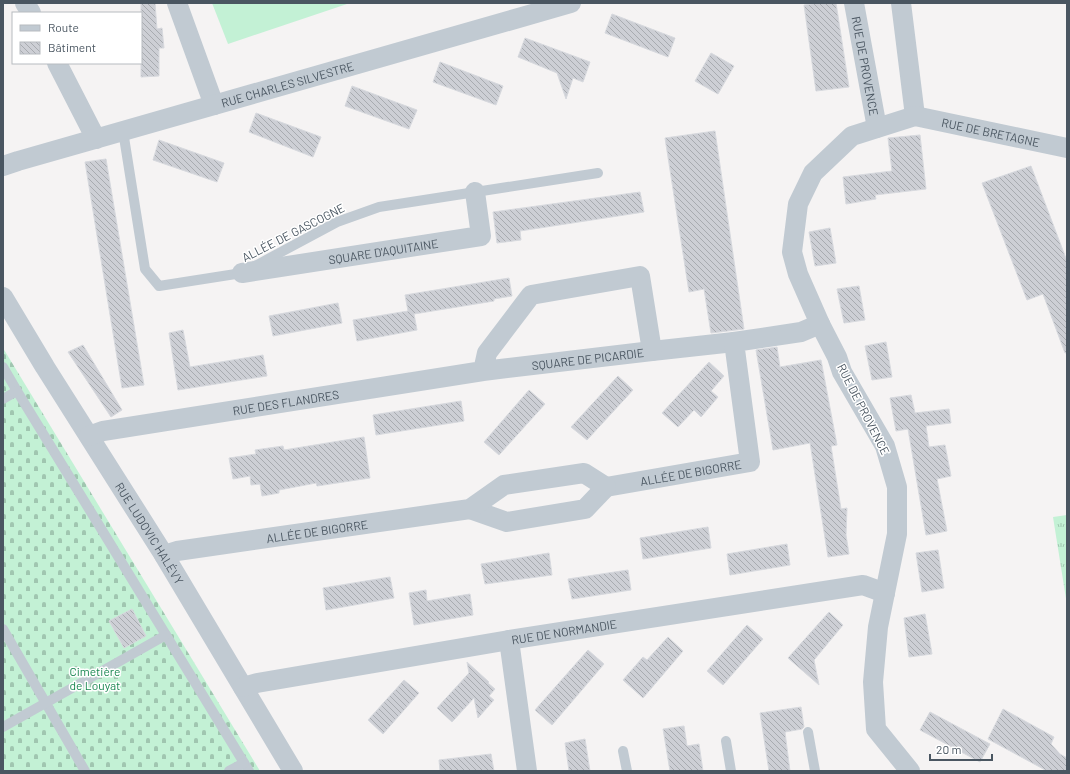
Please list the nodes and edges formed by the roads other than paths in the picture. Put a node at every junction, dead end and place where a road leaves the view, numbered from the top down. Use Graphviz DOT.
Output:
graph roads {
  1 [pos="25,3"];
  2 [pos="177,3"];
  3 [pos="571,3"];
  4 [pos="854,3"];
  5 [pos="901,3"];
  6 [pos="30,12"];
  7 [pos="58,64"];
  8 [pos="214,105"];
  9 [pos="915,116"];
  10 [pos="876,128"];
  11 [pos="123,131"];
  12 [pos="96,139"];
  13 [pos="1067,148"];
  14 [pos="3,166"];
  15 [pos="598,173"];
  16 [pos="475,192"];
  17 [pos="242,273"];
  18 [pos="3,297"];
  19 [pos="820,324"];
  20 [pos="734,342"];
  21 [pos="652,351"];
  22 [pos="3,367"];
  23 [pos="483,371"];
  24 [pos="17,391"];
  25 [pos="3,399"];
  26 [pos="89,436"];
  27 [pos="606,487"];
  28 [pos="470,509"];
  29 [pos="164,555"];
  30 [pos="885,594"];
  31 [pos="3,629"];
  32 [pos="166,635"];
  33 [pos="509,640"];
  34 [pos="243,687"];
  35 [pos="46,703"];
  36 [pos="3,727"];
  37 [pos="808,732"];
  38 [pos="726,741"];
  39 [pos="623,752"];
  40 [pos="246,767"];
  41 [pos="85,771"];
  42 [pos="229,771"];
  43 [pos="293,771"];
  44 [pos="527,771"];
  45 [pos="627,771"];
  46 [pos="731,771"];
  47 [pos="814,771"];
  48 [pos="910,771"];
  1 -- 6 [label="street"];
  2 -- 8 [label="street"];
  3 -- 8 [label="street, RUE CHARLES SILVESTRE"];
  4 -- 10 [label="street, RUE DE PROVENCE"];
  5 -- 9 [label="street"];
  7 -- 12 [label="street"];
  8 -- 11 [label="street, RUE CHARLES SILVESTRE"];
  9 -- 10 [label="street, RUE DE PROVENCE"];
  9 -- 13 [label="street, RUE DE BRETAGNE"];
  10 -- 19 [label="street, RUE DE PROVENCE"];
  11 -- 12 [label="street, RUE CHARLES SILVESTRE"];
  11 -- 17 [label="lane, ALLÉE DE GASCOGNE"];
  12 -- 14 [label="street, RUE CHARLES SILVESTRE"];
  15 -- 16 [label="lane, ALLÉE DE GASCOGNE"];
  16 -- 17 [label="lane, ALLÉE DE GASCOGNE"];
  16 -- 17 [label="street, SQUARE D'AQUITAINE"];
  18 -- 26 [label="street, RUE LUDOVIC HALÉVY"];
  19 -- 20 [label="street"];
  19 -- 30 [label="street, RUE DE PROVENCE"];
  20 -- 21 [label="street"];
  20 -- 27 [label="street, ALLÉE DE BIGORRE"];
  21 -- 23 [label="street, SQUARE DE PICARDIE"];
  21 -- 23 [label="street, SQUARE DE PICARDIE"];
  22 -- 24 [label="lane"];
  23 -- 26 [label="street, RUE DES FLANDRES"];
  24 -- 25 [label="lane"];
  24 -- 32 [label="lane"];
  26 -- 29 [label="street, RUE LUDOVIC HALÉVY"];
  27 -- 28 [label="street"];
  27 -- 28 [label="street"];
  28 -- 29 [label="street, ALLÉE DE BIGORRE"];
  29 -- 34 [label="street, RUE LUDOVIC HALÉVY"];
  30 -- 33 [label="street, RUE DE NORMANDIE"];
  30 -- 48 [label="street, RUE DE PROVENCE"];
  31 -- 35 [label="lane"];
  32 -- 35 [label="lane"];
  32 -- 40 [label="lane"];
  33 -- 34 [label="street, RUE DE NORMANDIE"];
  33 -- 44 [label="street"];
  34 -- 43 [label="street, RUE LUDOVIC HALÉVY"];
  35 -- 36 [label="lane"];
  35 -- 41 [label="lane"];
  37 -- 47 [label="lane"];
  38 -- 46 [label="lane"];
  39 -- 45 [label="lane"];
  40 -- 42 [label="lane"];
}
